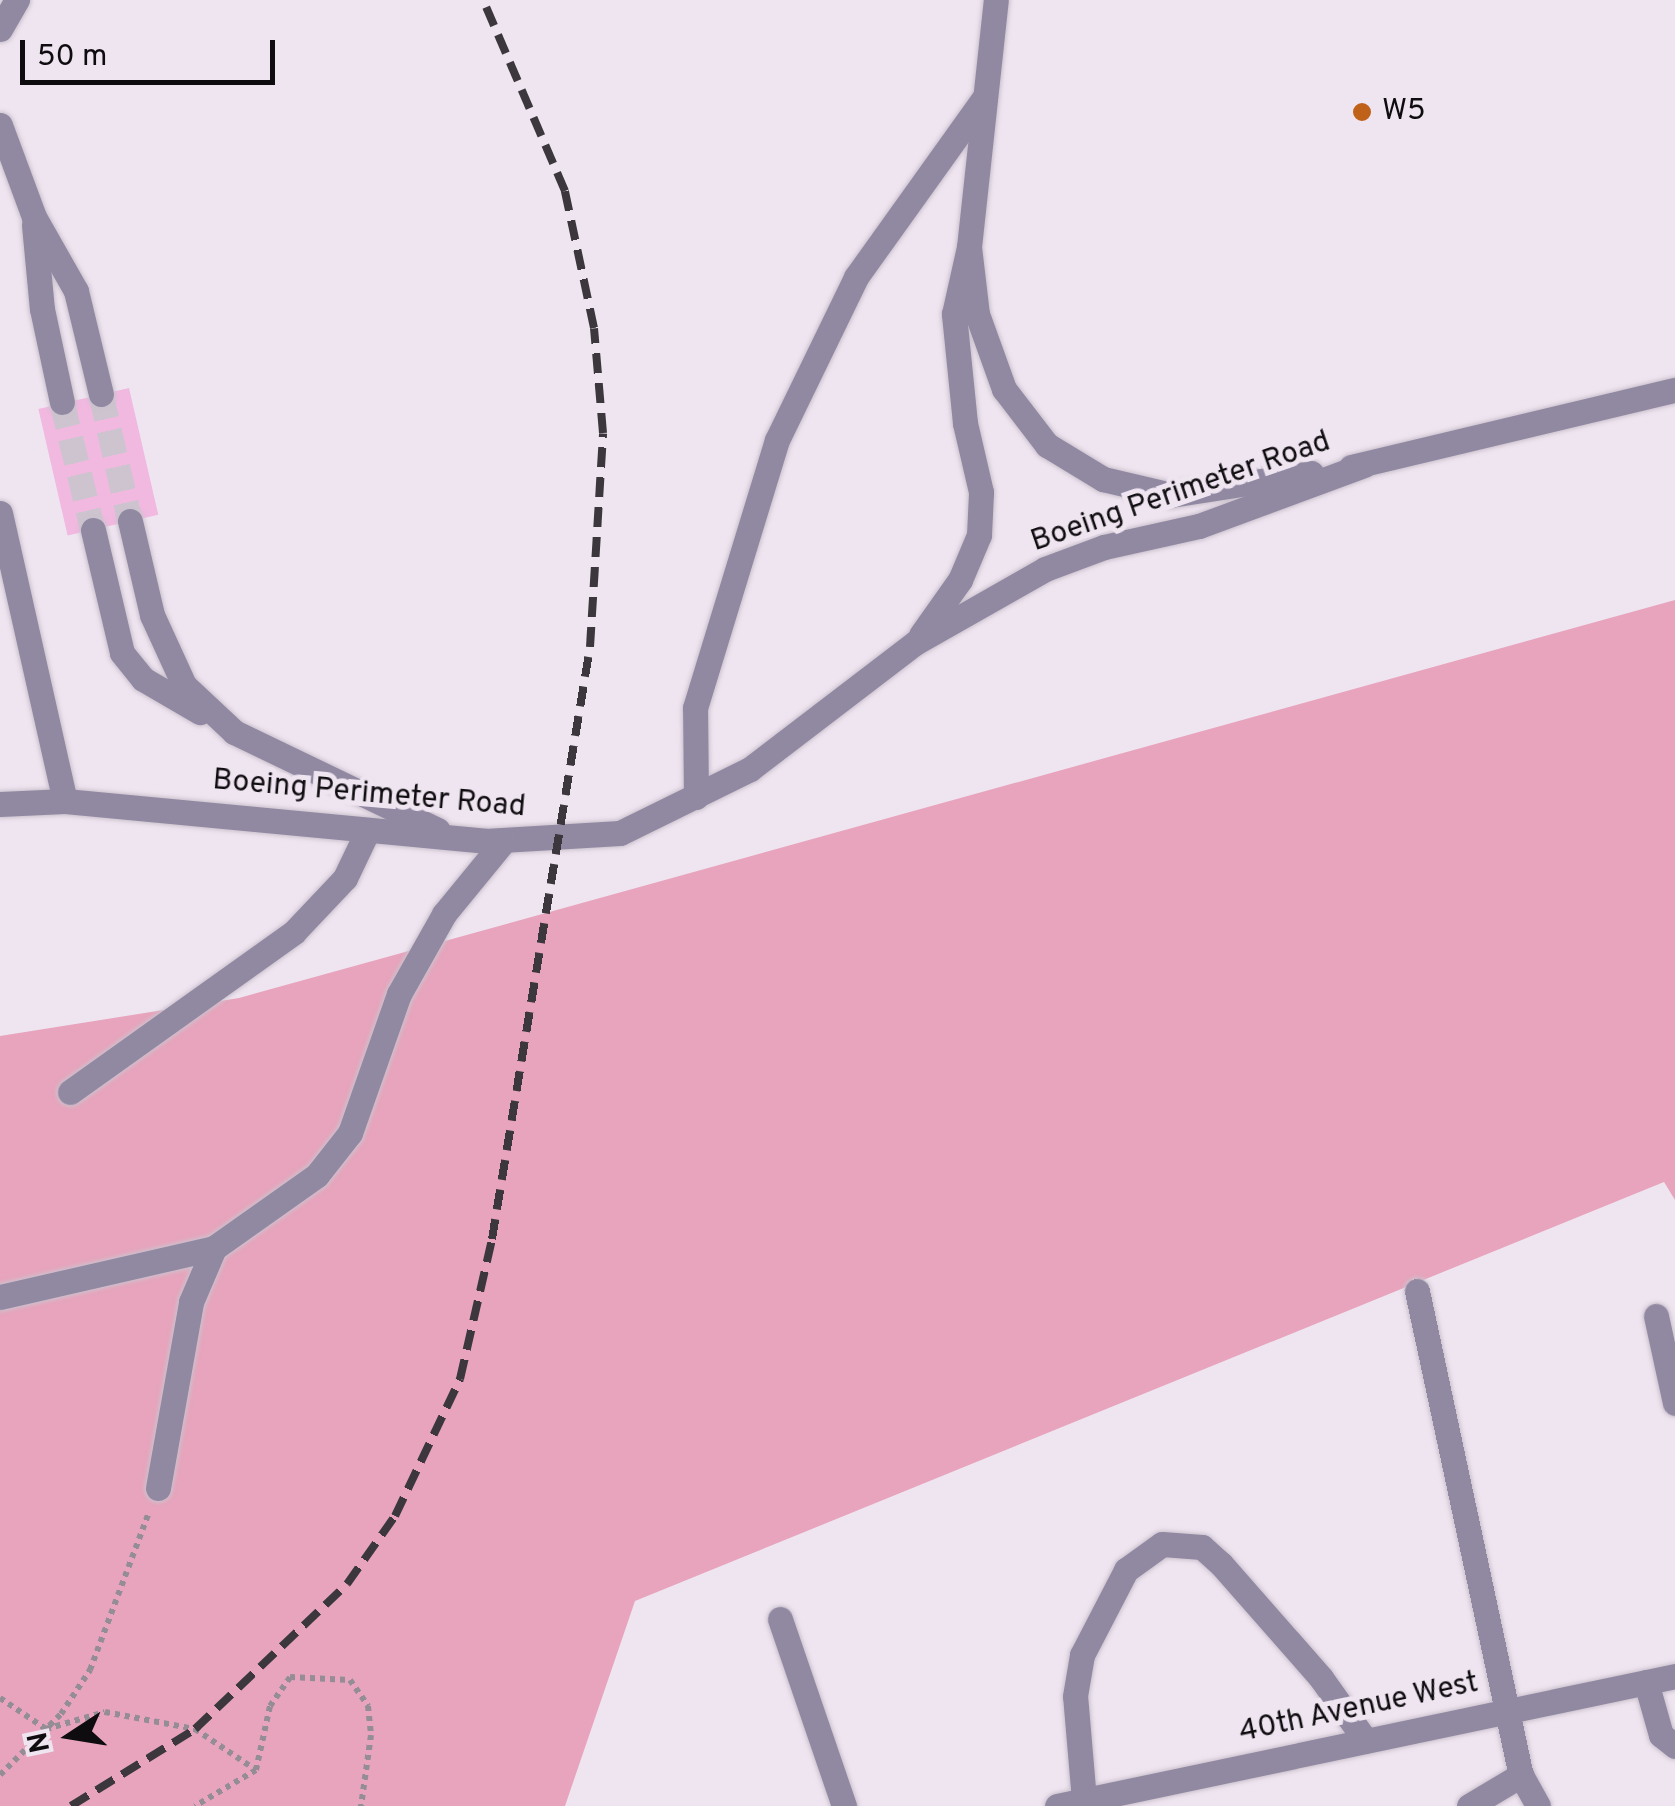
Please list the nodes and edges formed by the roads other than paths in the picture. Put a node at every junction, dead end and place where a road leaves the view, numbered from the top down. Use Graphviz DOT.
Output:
graph roads {
  1 [pos="16,0"];
  2 [pos="996,0"];
  3 [pos="0,29"];
  4 [pos="986,96"];
  5 [pos="0,126"];
  6 [pos="34,217"];
  7 [pos="969,247"];
  8 [pos="1675,390"];
  9 [pos="101,394"];
  10 [pos="62,402"];
  11 [pos="1364,465"];
  12 [pos="0,513"];
  13 [pos="130,521"];
  14 [pos="92,530"];
  15 [pos="915,643"];
  16 [pos="234,732"];
  17 [pos="696,797"];
  18 [pos="65,801"];
  19 [pos="0,804"];
  20 [pos="368,830"];
  21 [pos="456,838"];
  22 [pos="504,842"];
  23 [pos="70,1092"];
  24 [pos="214,1248"];
  25 [pos="1417,1291"];
  26 [pos="0,1297"];
  27 [pos="1656,1316"];
  28 [pos="1675,1402"];
  29 [pos="158,1488"];
  30 [pos="780,1619"];
  31 [pos="1675,1676"];
  32 [pos="1646,1682"];
  33 [pos="1510,1711"];
  34 [pos="1366,1741"];
  35 [pos="1675,1746"];
  36 [pos="1521,1775"];
  37 [pos="1084,1800"];
  38 [pos="844,1806"];
  39 [pos="1057,1806"];
  40 [pos="1469,1806"];
  41 [pos="1538,1806"];
  1 -- 3 [label="street"];
  2 -- 4 [label="street, Boeing Perimeter Road"];
  4 -- 7 [label="street, Boeing Perimeter Road"];
  4 -- 17 [label="street"];
  5 -- 6 [label="street"];
  6 -- 9 [label="street"];
  6 -- 10 [label="street"];
  7 -- 11 [label="street, Boeing Perimeter Road"];
  7 -- 15 [label="street, Boeing Perimeter Road"];
  8 -- 11 [label="street, Boeing Perimeter Road"];
  11 -- 15 [label="street, Boeing Perimeter Road"];
  12 -- 18 [label="street"];
  13 -- 16 [label="street"];
  14 -- 16 [label="street"];
  15 -- 17 [label="street, Boeing Perimeter Road"];
  16 -- 21 [label="street"];
  17 -- 22 [label="street, Boeing Perimeter Road"];
  18 -- 19 [label="street, Boeing Perimeter Road"];
  18 -- 20 [label="street, Boeing Perimeter Road"];
  20 -- 21 [label="street, Boeing Perimeter Road"];
  20 -- 23 [label="street"];
  21 -- 22 [label="street, Boeing Perimeter Road"];
  22 -- 24 [label="street"];
  24 -- 26 [label="street"];
  24 -- 29 [label="street"];
  25 -- 33 [label="street"];
  27 -- 28 [label="street"];
  30 -- 38 [label="street"];
  31 -- 32 [label="street, 40th Avenue West"];
  32 -- 33 [label="street, 40th Avenue West"];
  32 -- 35 [label="street"];
  33 -- 34 [label="street, 40th Avenue West"];
  33 -- 36 [label="street"];
  34 -- 37 [label="street, 40th Avenue West"];
  34 -- 37 [label="street"];
  36 -- 40 [label="street"];
  36 -- 41 [label="street"];
  37 -- 39 [label="street, 40th Avenue West"];
}
